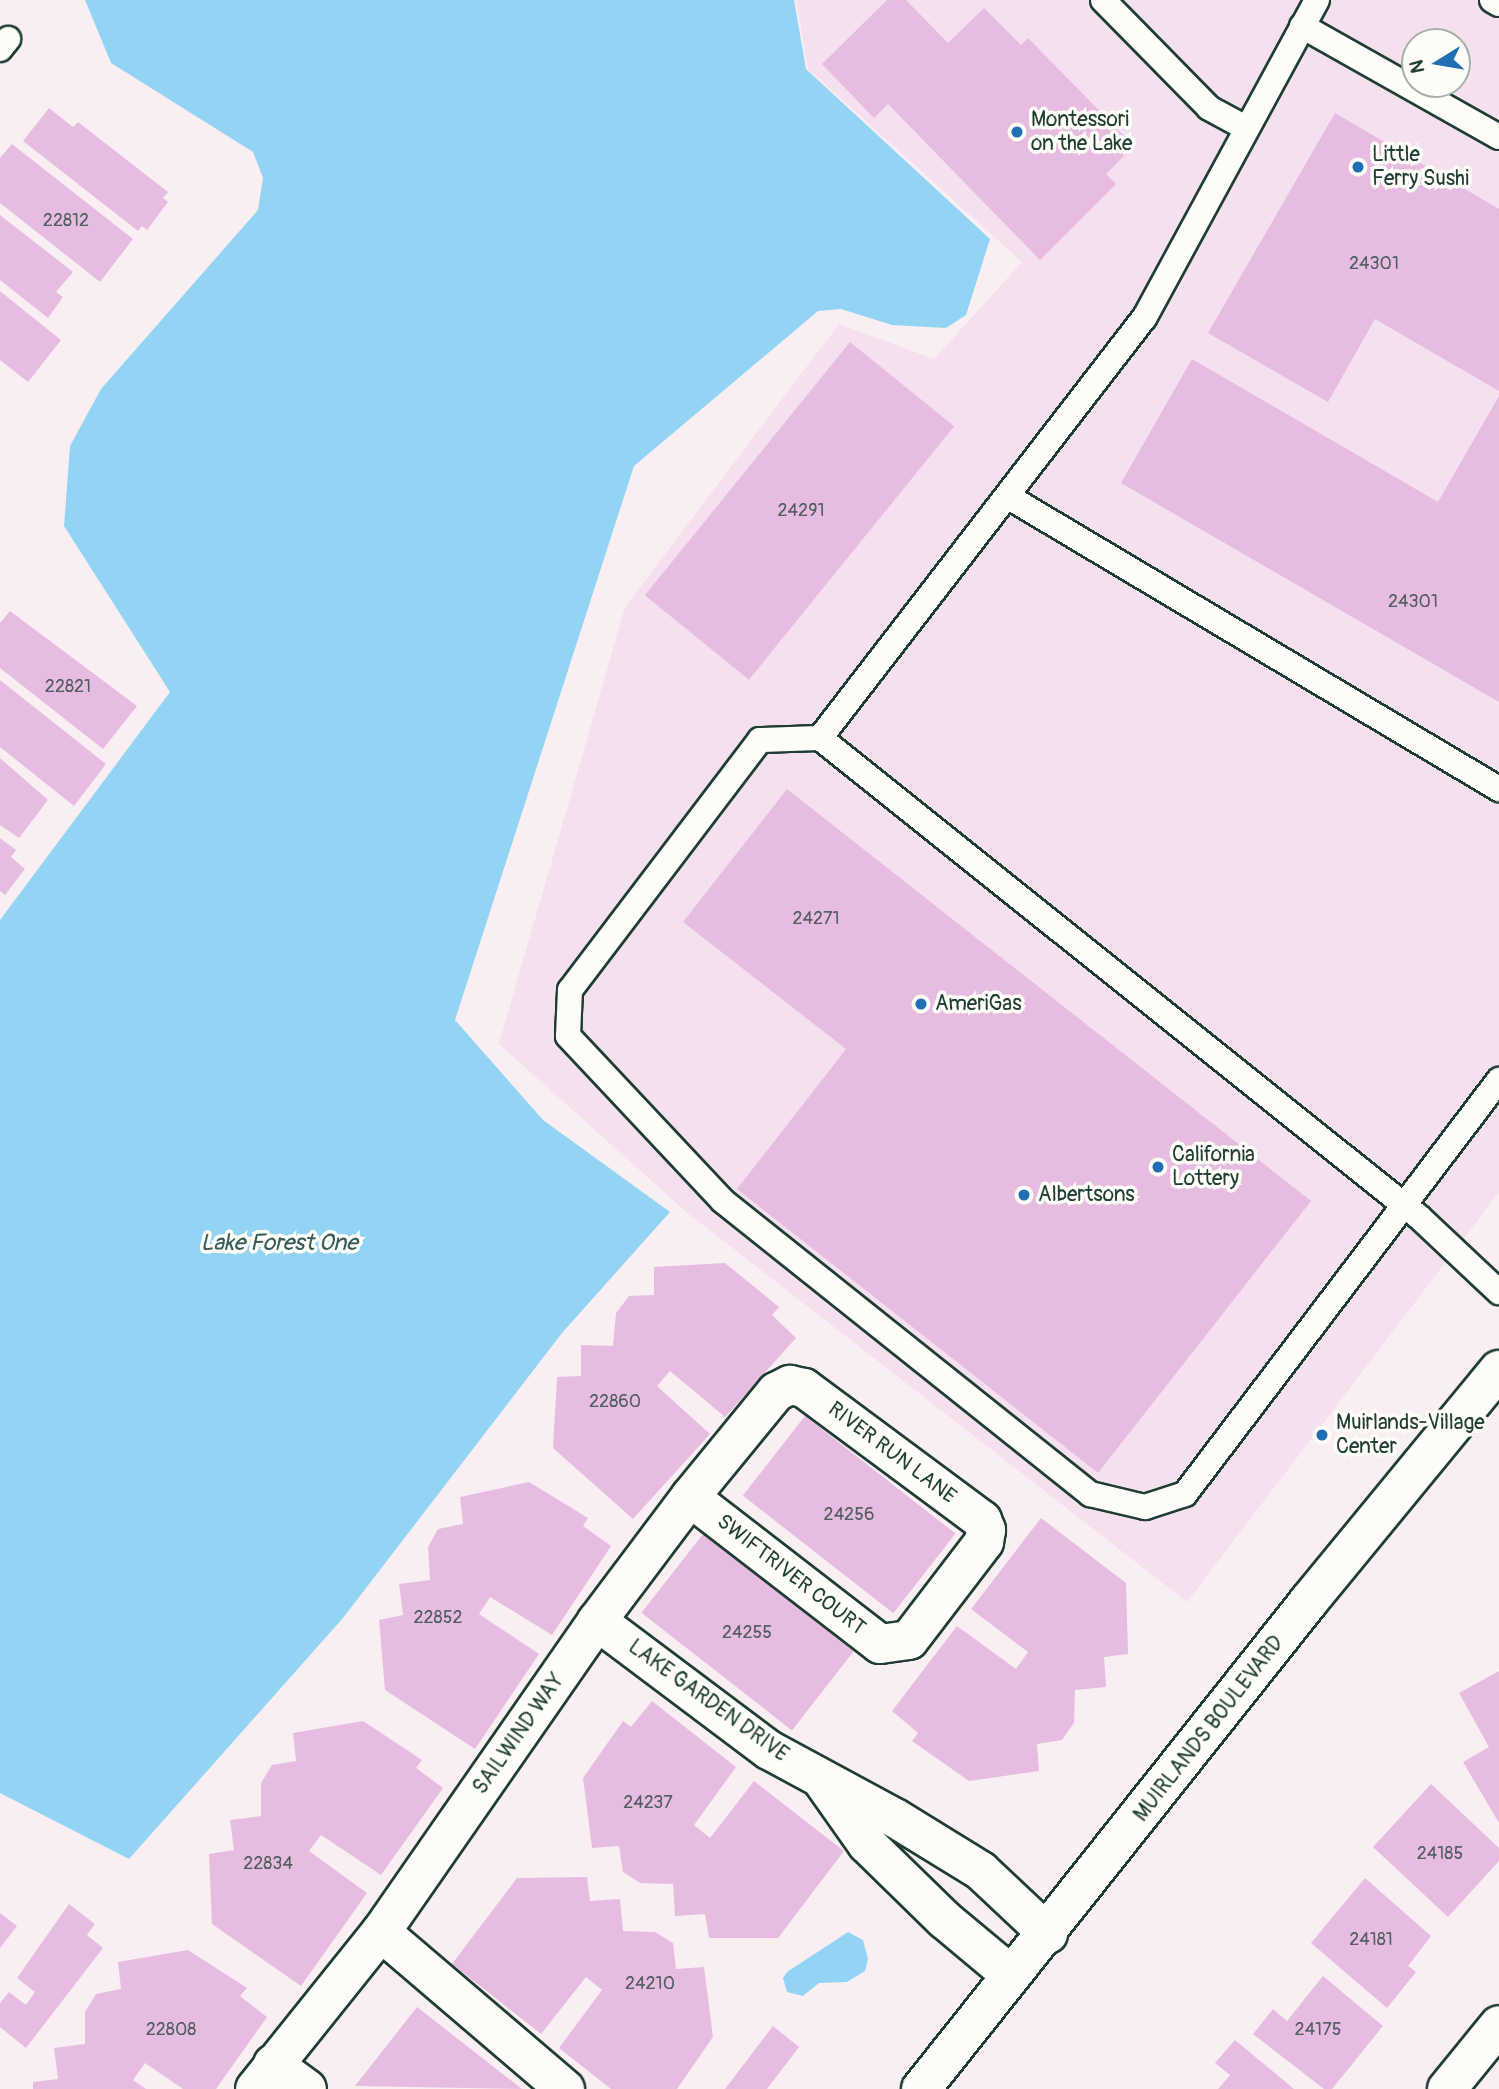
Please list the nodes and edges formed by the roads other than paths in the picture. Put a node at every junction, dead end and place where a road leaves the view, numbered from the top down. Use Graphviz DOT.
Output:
graph roads {
  1 [pos="1103,0"];
  2 [pos="1317,0"];
  3 [pos="1492,0"];
  4 [pos="1499,4"];
  5 [pos="1302,26"];
  6 [pos="1246,128"];
  7 [pos="1499,137"];
  8 [pos="1007,496"];
  9 [pos="820,738"];
  10 [pos="1499,789"];
  11 [pos="1499,1080"];
  12 [pos="1406,1206"];
  13 [pos="1499,1292"];
  14 [pos="1499,1370"];
  15 [pos="790,1385"];
  16 [pos="690,1497"];
  17 [pos="597,1620"];
  18 [pos="894,1646"];
  19 [pos="820,1778"];
  20 [pos="381,1933"];
  21 [pos="1048,1934"];
  22 [pos="1011,1975"];
  23 [pos="1499,2025"];
  24 [pos="264,2076"];
  25 [pos="307,2089"];
  26 [pos="565,2089"];
  27 [pos="922,2089"];
  28 [pos="1447,2089"];
  1 -- 6 [label="lane"];
  2 -- 5 [label="lane"];
  3 -- 4 [label="lane"];
  5 -- 6 [label="lane"];
  5 -- 7 [label="lane"];
  6 -- 8 [label="lane"];
  8 -- 9 [label="lane"];
  8 -- 10 [label="lane"];
  9 -- 12 [label="lane"];
  9 -- 12 [label="lane"];
  11 -- 12 [label="lane"];
  12 -- 13 [label="lane"];
  14 -- 21 [label="street, MUIRLANDS BOULEVARD"];
  15 -- 16 [label="street, SAILWIND WAY"];
  15 -- 18 [label="street, RIVER RUN LANE"];
  16 -- 17 [label="street, SAILWIND WAY"];
  16 -- 18 [label="street, SWIFTRIVER COURT"];
  17 -- 19 [label="street, LAKE GARDEN DRIVE"];
  17 -- 20 [label="street, SAILWIND WAY"];
  19 -- 21 [label="street, LAKE GARDEN DRIVE"];
  19 -- 22 [label="street, LAKE GARDEN DRIVE"];
  20 -- 24 [label="street, SAILWIND WAY"];
  20 -- 26 [label="street"];
  21 -- 22 [label="street, MUIRLANDS BOULEVARD"];
  22 -- 27 [label="street, MUIRLANDS BOULEVARD"];
  23 -- 28 [label="street"];
  24 -- 25 [label="street"];
}
